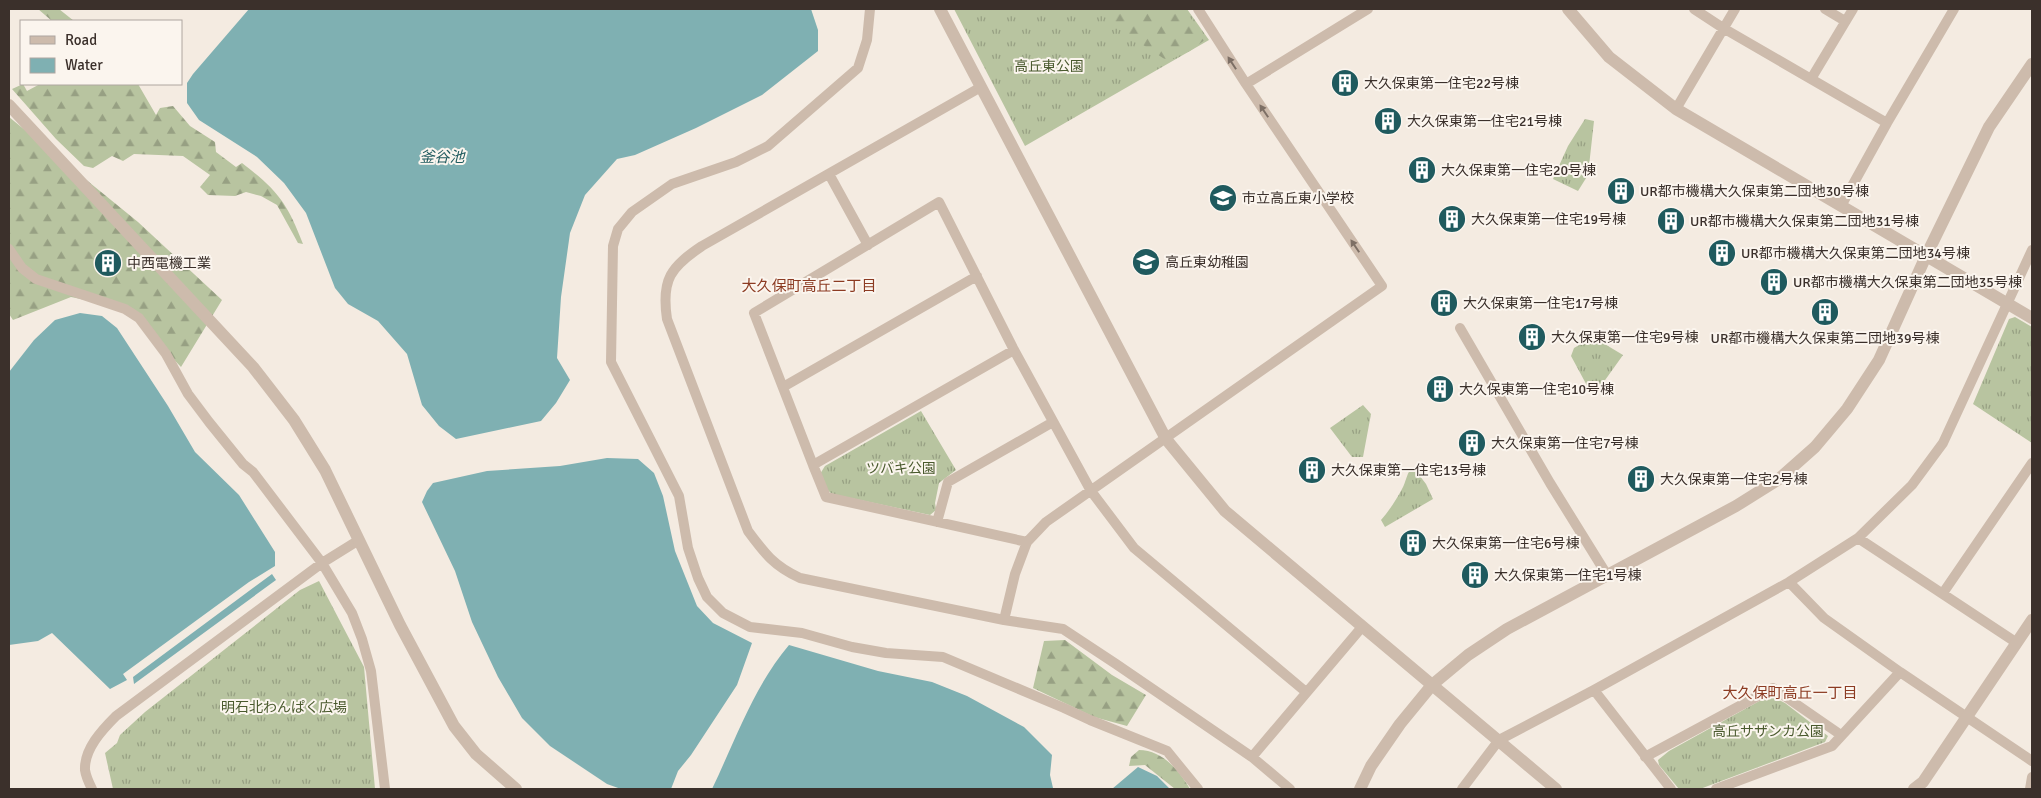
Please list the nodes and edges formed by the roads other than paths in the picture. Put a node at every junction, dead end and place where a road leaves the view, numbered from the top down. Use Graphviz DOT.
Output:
graph roads {
  1 [pos="870,9"];
  2 [pos="940,9"];
  3 [pos="1198,9"];
  4 [pos="1368,9"];
  5 [pos="1568,9"];
  6 [pos="1694,9"];
  7 [pos="1735,9"];
  8 [pos="1825,9"];
  9 [pos="1853,9"];
  10 [pos="1954,9"];
  11 [pos="1845,21"];
  12 [pos="1723,28"];
  13 [pos="2032,64"];
  14 [pos="1811,79"];
  15 [pos="1246,84"];
  16 [pos="981,87"];
  17 [pos="9,105"];
  18 [pos="1676,109"];
  19 [pos="1887,123"];
  20 [pos="829,174"];
  21 [pos="1841,206"];
  22 [pos="868,245"];
  23 [pos="9,249"];
  24 [pos="2032,250"];
  25 [pos="1926,256"];
  26 [pos="977,276"];
  27 [pos="2007,303"];
  28 [pos="2032,318"];
  29 [pos="1460,328"];
  30 [pos="1014,350"];
  31 [pos="783,387"];
  32 [pos="1054,422"];
  33 [pos="1166,439"];
  34 [pos="2032,463"];
  35 [pos="813,465"];
  36 [pos="1091,491"];
  37 [pos="937,522"];
  38 [pos="1858,538"];
  39 [pos="359,540"];
  40 [pos="1027,542"];
  41 [pos="322,563"];
  42 [pos="1607,575"];
  43 [pos="1789,582"];
  44 [pos="1943,594"];
  45 [pos="1004,620"];
  46 [pos="2032,620"];
  47 [pos="1362,627"];
  48 [pos="2017,643"];
  49 [pos="1900,672"];
  50 [pos="1432,685"];
  51 [pos="1594,690"];
  52 [pos="1306,692"];
  53 [pos="1967,716"];
  54 [pos="1841,735"];
  55 [pos="1499,740"];
  56 [pos="1252,757"];
  57 [pos="1645,757"];
  58 [pos="2032,761"];
  59 [pos="2032,777"];
  60 [pos="92,789"];
  61 [pos="385,789"];
  62 [pos="516,789"];
  63 [pos="1198,789"];
  64 [pos="1290,789"];
  65 [pos="1360,789"];
  66 [pos="1462,789"];
  67 [pos="1556,789"];
  68 [pos="1671,789"];
  69 [pos="1716,789"];
  70 [pos="1914,789"];
  71 [pos="2030,789"];
  1 -- 63 [label="street"];
  2 -- 16 [label="street"];
  15 -- 3 [label="street, one-way"];
  4 -- 15 [label="street"];
  5 -- 18 [label="street"];
  6 -- 12 [label="street"];
  7 -- 12 [label="street"];
  8 -- 11 [label="street"];
  9 -- 11 [label="street"];
  10 -- 19 [label="street"];
  11 -- 14 [label="street"];
  12 -- 14 [label="street"];
  12 -- 18 [label="street"];
  13 -- 25 [label="street"];
  14 -- 19 [label="street"];
  33 -- 15 [label="street, one-way"];
  16 -- 20 [label="street"];
  16 -- 33 [label="street"];
  17 -- 39 [label="street"];
  18 -- 21 [label="street"];
  19 -- 21 [label="street"];
  20 -- 22 [label="street"];
  20 -- 45 [label="street"];
  21 -- 25 [label="street"];
  22 -- 26 [label="street"];
  22 -- 31 [label="street"];
  23 -- 41 [label="street"];
  24 -- 27 [label="street"];
  25 -- 27 [label="street"];
  25 -- 42 [label="street"];
  26 -- 30 [label="street"];
  26 -- 31 [label="street"];
  27 -- 28 [label="street"];
  27 -- 38 [label="street"];
  29 -- 42 [label="street"];
  30 -- 32 [label="street"];
  30 -- 35 [label="street"];
  31 -- 35 [label="street"];
  32 -- 36 [label="street"];
  32 -- 37 [label="street"];
  33 -- 36 [label="street"];
  33 -- 47 [label="street"];
  34 -- 44 [label="street"];
  35 -- 37 [label="street"];
  36 -- 40 [label="street"];
  36 -- 52 [label="street"];
  37 -- 40 [label="street"];
  38 -- 43 [label="street"];
  38 -- 44 [label="street"];
  39 -- 41 [label="street"];
  39 -- 62 [label="street"];
  40 -- 45 [label="street"];
  41 -- 60 [label="street"];
  41 -- 61 [label="street"];
  42 -- 50 [label="street"];
  43 -- 49 [label="street"];
  43 -- 51 [label="street"];
  44 -- 48 [label="street"];
  45 -- 56 [label="street"];
  46 -- 48 [label="street"];
  47 -- 50 [label="street"];
  47 -- 52 [label="street"];
  48 -- 53 [label="street"];
  49 -- 53 [label="street"];
  49 -- 54 [label="street"];
  50 -- 55 [label="street"];
  50 -- 65 [label="street"];
  51 -- 55 [label="street"];
  51 -- 57 [label="street"];
  52 -- 56 [label="street"];
  53 -- 58 [label="street"];
  53 -- 70 [label="street"];
  54 -- 57 [label="street"];
  54 -- 69 [label="street"];
  55 -- 66 [label="street"];
  55 -- 67 [label="street"];
  56 -- 64 [label="street"];
  57 -- 68 [label="street"];
  59 -- 71 [label="street"];
}
